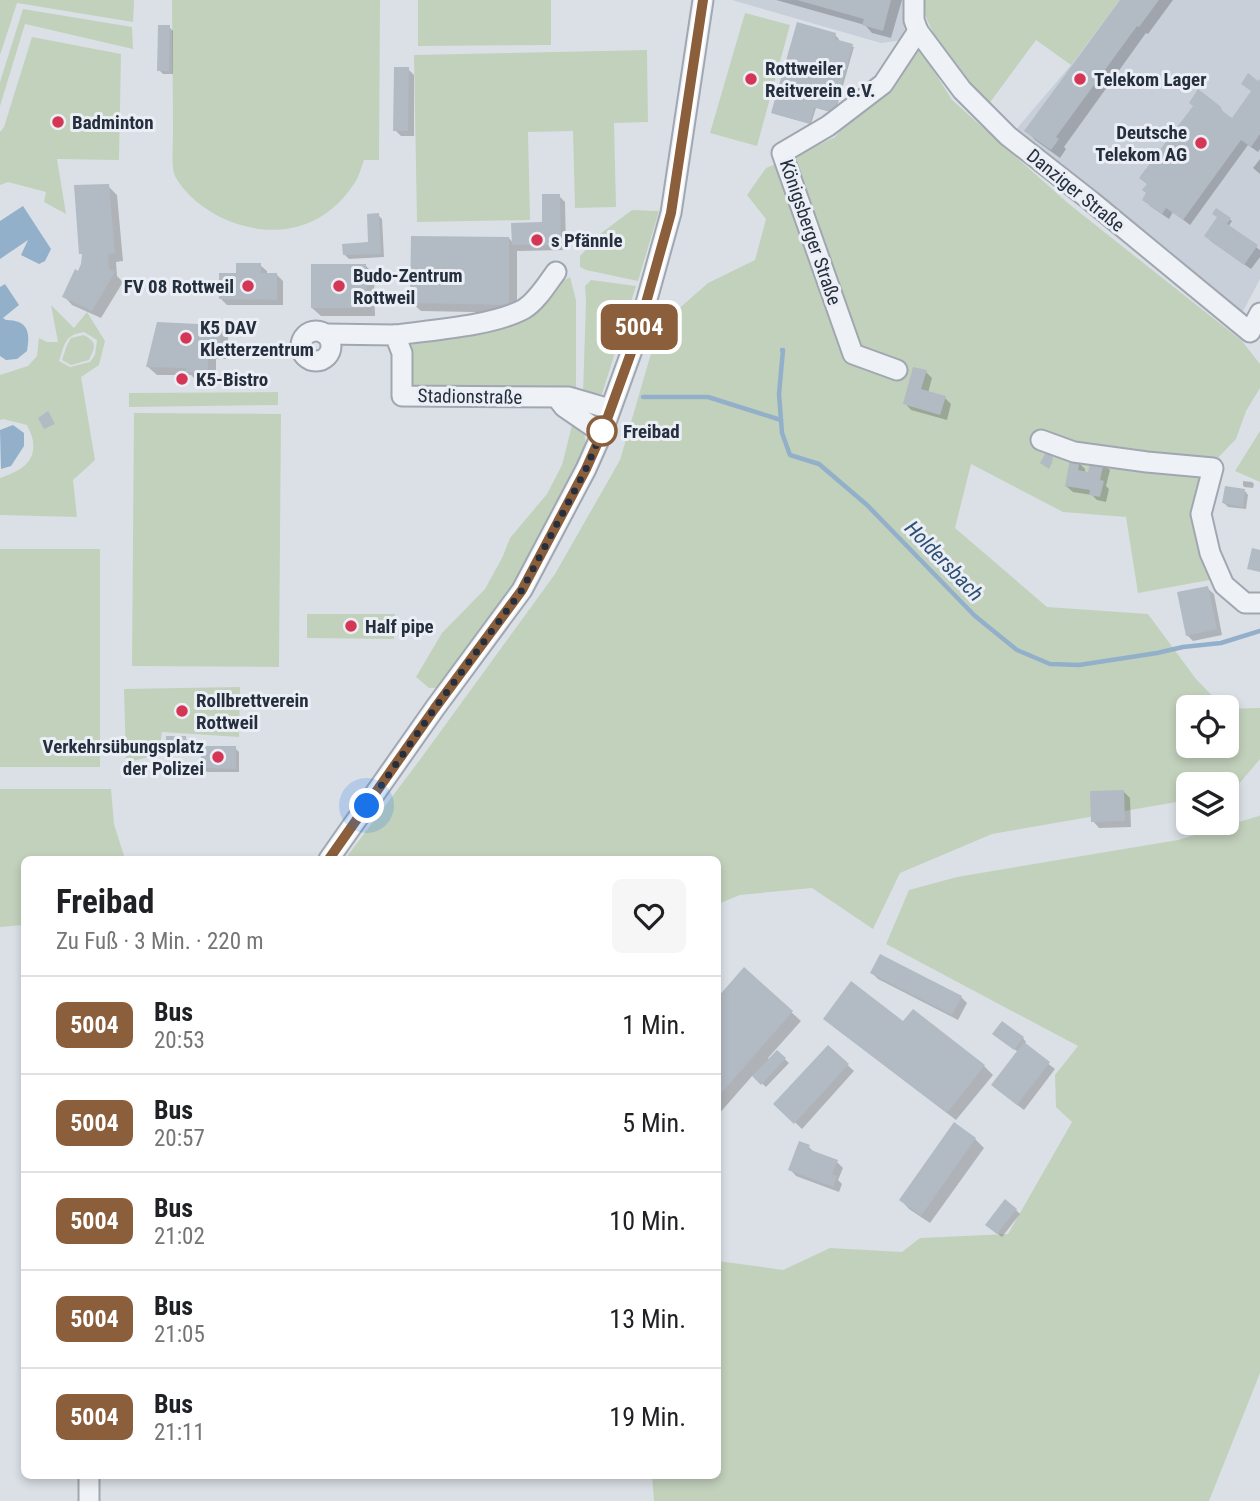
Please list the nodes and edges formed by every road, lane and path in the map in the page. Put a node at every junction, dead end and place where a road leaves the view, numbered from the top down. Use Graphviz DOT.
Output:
graph roads {
  1 [pos="703,0"];
  2 [pos="914,0"];
  3 [pos="918,31"];
  4 [pos="556,272"];
  5 [pos="1260,313"];
  6 [pos="325,334"];
  7 [pos="395,335"];
  8 [pos="897,370"];
  9 [pos="557,398"];
  10 [pos="610,409"];
  11 [pos="602,433"];
  12 [pos="1041,440"];
  13 [pos="1260,603"];
  14 [pos="331,856"];
  15 [pos="89,1479"];
  16 [pos="89,1501"];
  1 -- 10 [label="street"];
  2 -- 3 [label="street"];
  3 -- 5 [label="street, Danziger Straße"];
  3 -- 8 [label="street, Königsberger Straße"];
  4 -- 7 [label="street"];
  6 -- 7 [label="street"];
  7 -- 9 [label="street, Stadionstraße"];
  9 -- 10 [label="street, Stadionstraße"];
  9 -- 11 [label="street"];
  10 -- 11 [label="street"];
  11 -- 14 [label="street"];
  12 -- 13 [label="street"];
  15 -- 16 [label="street"];
}
